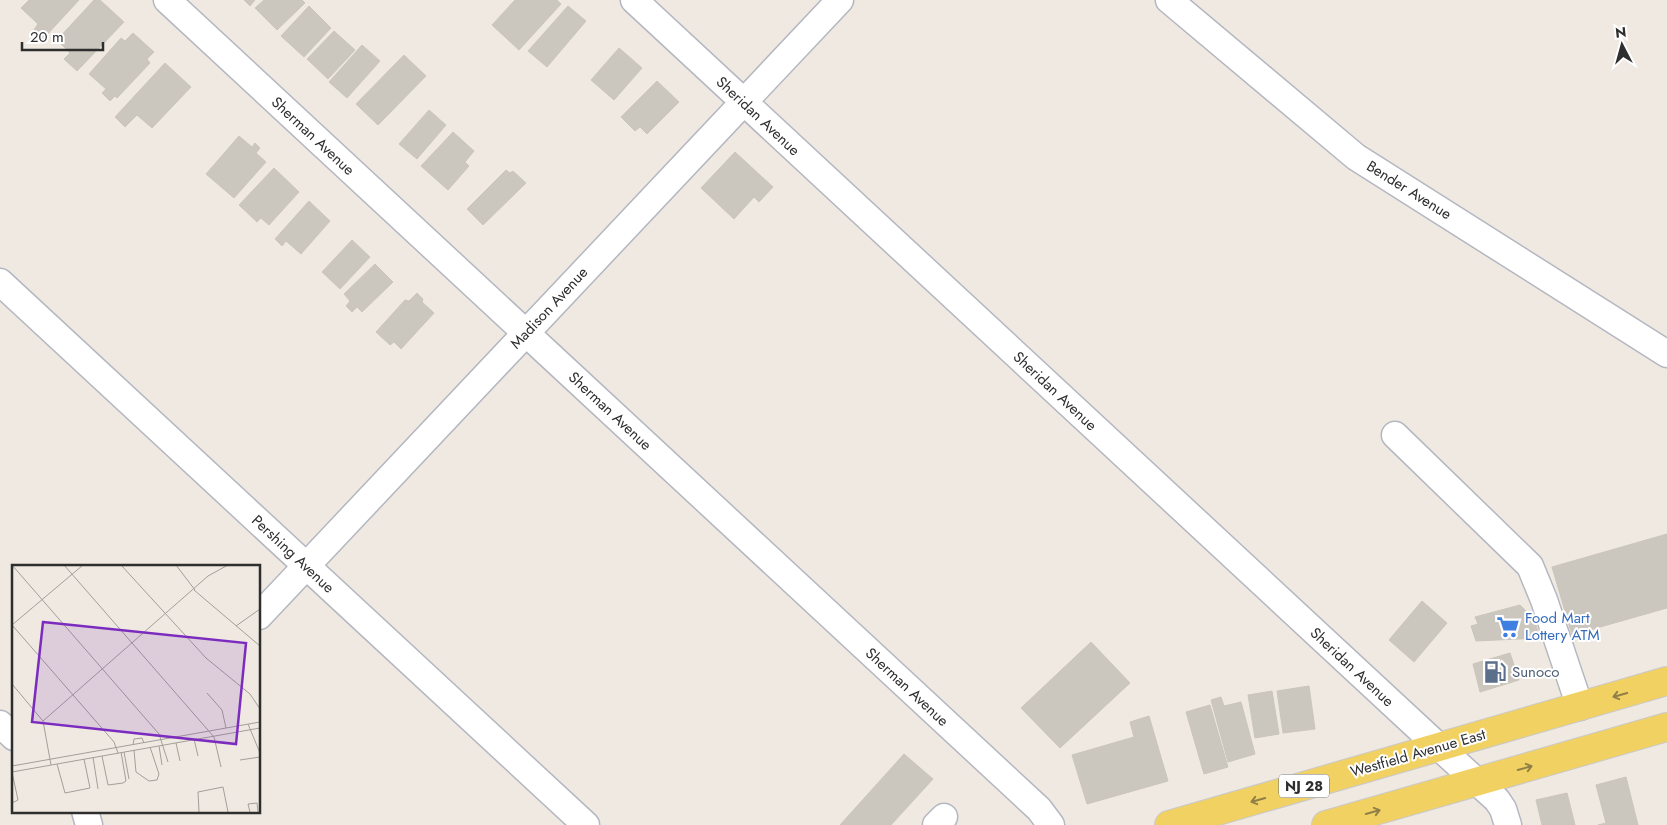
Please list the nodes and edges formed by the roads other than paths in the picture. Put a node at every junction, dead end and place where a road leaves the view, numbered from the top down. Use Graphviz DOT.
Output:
graph roads {
  1 [pos="167,0"];
  2 [pos="634,0"];
  3 [pos="840,0"];
  4 [pos="1169,0"];
  5 [pos="744,102"];
  6 [pos="0,282"];
  7 [pos="526,333"];
  8 [pos="1667,354"];
  9 [pos="1395,435"];
  10 [pos="306,566"];
  11 [pos="260,615"];
  12 [pos="1667,681"];
  13 [pos="1580,707"];
  14 [pos="0,724"];
  15 [pos="1667,727"];
  16 [pos="12,735"];
  17 [pos="1439,748"];
  18 [pos="1478,781"];
  19 [pos="85,812"];
  20 [pos="89,825"];
  21 [pos="586,825"];
  22 [pos="1050,825"];
  23 [pos="1169,825"];
  24 [pos="1327,825"];
  25 [pos="1508,825"];
  1 -- 7 [label="street, Sherman Avenue"];
  2 -- 5 [label="street, Sheridan Avenue"];
  3 -- 5 [label="street, Madison Avenue"];
  4 -- 8 [label="street, Bender Avenue"];
  5 -- 7 [label="street, Madison Avenue"];
  5 -- 17 [label="street, Sheridan Avenue"];
  6 -- 10 [label="street, Pershing Avenue"];
  7 -- 10 [label="street, Madison Avenue"];
  7 -- 22 [label="street, Sherman Avenue"];
  9 -- 13 [label="street"];
  10 -- 11 [label="street, Madison Avenue"];
  10 -- 21 [label="street, Pershing Avenue"];
  12 -- 13 [label="main road, Westfield Avenue East / NJ 28, one-way"];
  13 -- 17 [label="main road, Westfield Avenue East / NJ 28"];
  14 -- 16 [label="street"];
  18 -- 15 [label="main road, one-way"];
  17 -- 18 [label="street, Sheridan Avenue"];
  17 -- 23 [label="main road, Westfield Avenue East / NJ 28, one-way"];
  24 -- 18 [label="main road, one-way"];
  18 -- 25 [label="street, Sheridan Avenue"];
  19 -- 20 [label="street"];
}
